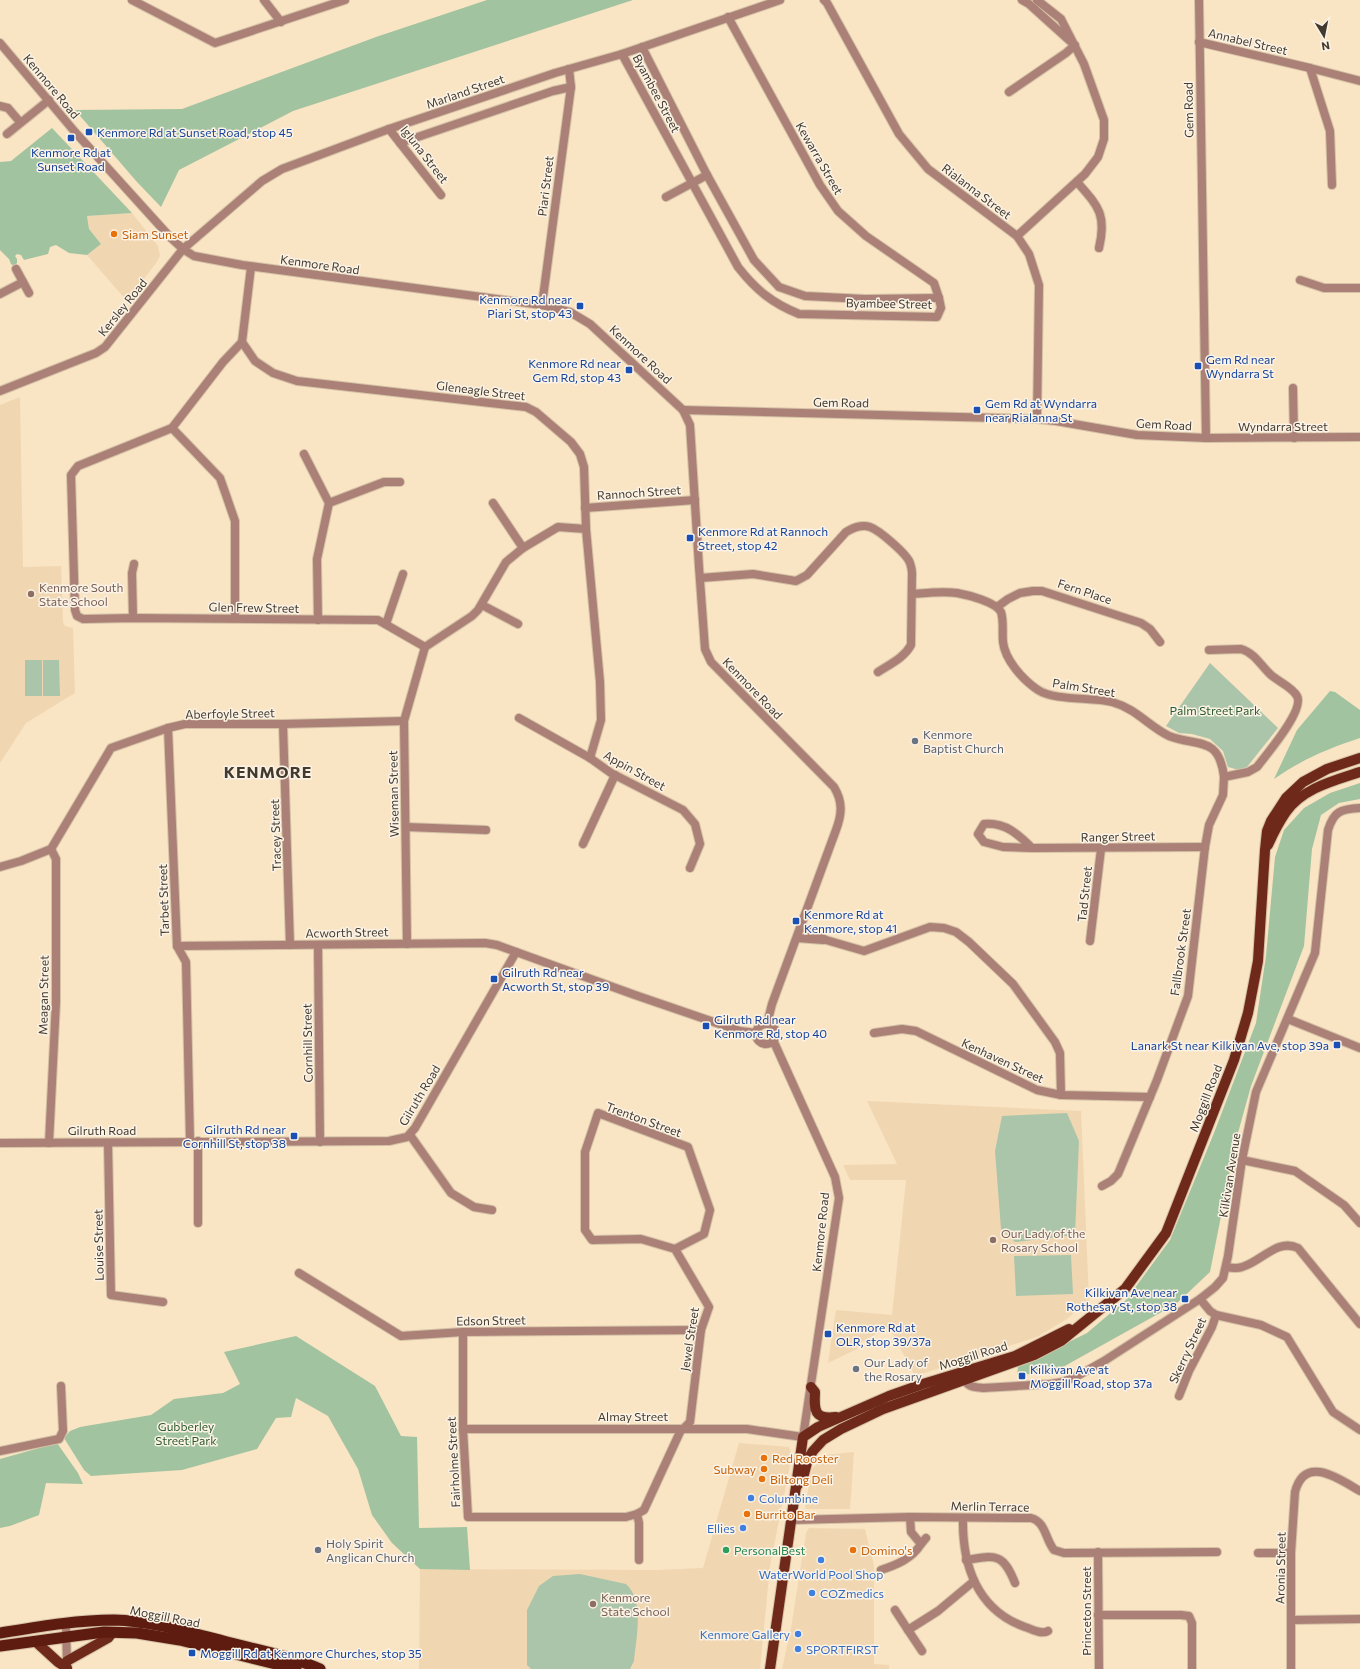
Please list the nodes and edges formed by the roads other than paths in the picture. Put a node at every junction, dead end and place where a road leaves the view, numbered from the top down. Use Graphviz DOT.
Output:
graph roads {
  1 [pos="132,0"];
  2 [pos="264,0"];
  3 [pos="345,0"];
  4 [pos="780,0"];
  5 [pos="1022,0"];
  6 [pos="1037,0"];
  7 [pos="1199,0"];
  8 [pos="827,1"];
  9 [pos="728,17"];
  10 [pos="281,22"];
  11 [pos="1199,42"];
  12 [pos="0,43"];
  13 [pos="1075,45"];
  14 [pos="642,47"];
  15 [pos="622,54"];
  16 [pos="1310,68"];
  17 [pos="569,69"];
  18 [pos="1360,81"];
  19 [pos="570,87"];
  20 [pos="1009,92"];
  21 [pos="49,100"];
  22 [pos="0,106"];
  23 [pos="20,122"];
  24 [pos="389,129"];
  25 [pos="7,134"];
  26 [pos="400,142"];
  27 [pos="707,175"];
  28 [pos="1077,182"];
  29 [pos="692,183"];
  30 [pos="1332,185"];
  31 [pos="441,195"];
  32 [pos="666,197"];
  33 [pos="1018,236"];
  34 [pos="1099,248"];
  35 [pos="183,250"];
  36 [pos="251,267"];
  37 [pos="16,269"];
  38 [pos="1300,280"];
  39 [pos="23,282"];
  40 [pos="1360,288"];
  41 [pos="29,293"];
  42 [pos="0,294"];
  43 [pos="939,298"];
  44 [pos="542,305"];
  45 [pos="242,342"];
  46 [pos="1293,388"];
  47 [pos="0,391"];
  48 [pos="683,410"];
  49 [pos="1038,419"];
  50 [pos="172,428"];
  51 [pos="1360,437"];
  52 [pos="1206,438"];
  53 [pos="1294,438"];
  54 [pos="304,454"];
  55 [pos="400,482"];
  56 [pos="694,500"];
  57 [pos="329,503"];
  58 [pos="493,503"];
  59 [pos="585,508"];
  60 [pos="586,529"];
  61 [pos="523,548"];
  62 [pos="134,564"];
  63 [pos="403,574"];
  64 [pos="700,578"];
  65 [pos="912,594"];
  66 [pos="482,605"];
  67 [pos="997,607"];
  68 [pos="133,618"];
  69 [pos="235,618"];
  70 [pos="318,620"];
  71 [pos="386,624"];
  72 [pos="518,624"];
  73 [pos="1160,642"];
  74 [pos="425,647"];
  75 [pos="1209,650"];
  76 [pos="878,672"];
  77 [pos="519,718"];
  78 [pos="404,721"];
  79 [pos="283,724"];
  80 [pos="168,728"];
  81 [pos="590,758"];
  82 [pos="1360,758"];
  83 [pos="1360,772"];
  84 [pos="615,775"];
  85 [pos="1224,777"];
  86 [pos="1360,808"];
  87 [pos="406,827"];
  88 [pos="486,830"];
  89 [pos="583,844"];
  90 [pos="1205,847"];
  91 [pos="1032,848"];
  92 [pos="1100,848"];
  93 [pos="51,849"];
  94 [pos="1265,850"];
  95 [pos="0,867"];
  96 [pos="690,868"];
  97 [pos="801,926"];
  98 [pos="797,938"];
  99 [pos="826,940"];
  100 [pos="1090,941"];
  101 [pos="318,944"];
  102 [pos="407,944"];
  103 [pos="290,945"];
  104 [pos="176,946"];
  105 [pos="516,952"];
  106 [pos="1288,1019"];
  107 [pos="767,1024"];
  108 [pos="756,1033"];
  109 [pos="874,1033"];
  110 [pos="773,1040"];
  111 [pos="1360,1048"];
  112 [pos="1061,1095"];
  113 [pos="1150,1097"];
  114 [pos="410,1134"];
  115 [pos="190,1141"];
  116 [pos="198,1141"];
  117 [pos="320,1142"];
  118 [pos="0,1143"];
  119 [pos="49,1143"];
  120 [pos="108,1143"];
  121 [pos="1242,1160"];
  122 [pos="1102,1186"];
  123 [pos="492,1210"];
  124 [pos="198,1223"];
  125 [pos="1360,1223"];
  126 [pos="675,1249"];
  127 [pos="1226,1267"];
  128 [pos="300,1272"];
  129 [pos="1200,1298"];
  130 [pos="163,1302"];
  131 [pos="1216,1315"];
  132 [pos="1360,1324"];
  133 [pos="701,1330"];
  134 [pos="463,1332"];
  135 [pos="963,1376"];
  136 [pos="60,1386"];
  137 [pos="811,1387"];
  138 [pos="1180,1396"];
  139 [pos="840,1417"];
  140 [pos="851,1424"];
  141 [pos="685,1428"];
  142 [pos="463,1429"];
  143 [pos="1360,1430"];
  144 [pos="803,1437"];
  145 [pos="0,1451"];
  146 [pos="796,1487"];
  147 [pos="1360,1491"];
  148 [pos="637,1514"];
  149 [pos="910,1517"];
  150 [pos="963,1518"];
  151 [pos="792,1520"];
  152 [pos="1098,1552"];
  153 [pos="1217,1552"];
  154 [pos="1258,1553"];
  155 [pos="1291,1553"];
  156 [pos="639,1560"];
  157 [pos="966,1560"];
  158 [pos="881,1570"];
  159 [pos="974,1581"];
  160 [pos="1015,1583"];
  161 [pos="895,1610"];
  162 [pos="1098,1615"];
  163 [pos="1291,1620"];
  164 [pos="1360,1620"];
  165 [pos="66,1624"];
  166 [pos="908,1630"];
  167 [pos="1048,1631"];
  168 [pos="113,1632"];
  169 [pos="0,1633"];
  170 [pos="67,1637"];
  171 [pos="35,1641"];
  172 [pos="0,1646"];
  173 [pos="922,1651"];
  174 [pos="67,1666"];
  175 [pos="296,1669"];
  176 [pos="320,1669"];
  177 [pos="770,1669"];
  178 [pos="1099,1669"];
  179 [pos="1192,1669"];
  180 [pos="1291,1669"];
  1 -- 10 [label="street"];
  2 -- 10 [label="street"];
  3 -- 10 [label="street"];
  4 -- 9 [label="street, Marland Street"];
  5 -- 13 [label="street"];
  6 -- 13 [label="street"];
  7 -- 11 [label="street, Gem Road"];
  8 -- 33 [label="street, Rialanna Street"];
  9 -- 14 [label="street, Marland Street"];
  9 -- 43 [label="street, Kewarra Street"];
  11 -- 16 [label="street, Annabel Street"];
  11 -- 52 [label="street, Gem Road"];
  12 -- 21 [label="street, Kenmore Road"];
  13 -- 20 [label="street"];
  13 -- 28 [label="street"];
  14 -- 15 [label="street, Marland Street"];
  14 -- 27 [label="street, Byambee Street"];
  15 -- 17 [label="street, Marland Street"];
  15 -- 29 [label="street, Byambee Street"];
  16 -- 18 [label="street, Annabel Street"];
  16 -- 30 [label="street"];
  17 -- 19 [label="street, Piari Street"];
  17 -- 24 [label="street, Marland Street"];
  19 -- 26 [label="street"];
  19 -- 44 [label="street, Piari Street"];
  21 -- 23 [label="street"];
  21 -- 35 [label="street, Kenmore Road"];
  22 -- 23 [label="street"];
  23 -- 25 [label="street"];
  24 -- 26 [label="street, Igluna Street"];
  24 -- 35 [label="street, Marland Street"];
  26 -- 31 [label="street, Igluna Street"];
  27 -- 29 [label="street"];
  27 -- 43 [label="street, Byambee Street"];
  28 -- 33 [label="street"];
  28 -- 34 [label="street"];
  29 -- 32 [label="street"];
  29 -- 43 [label="street, Byambee Street"];
  33 -- 49 [label="street, Rialanna Street"];
  35 -- 36 [label="street, Kenmore Road"];
  35 -- 47 [label="street, Kersley Road"];
  36 -- 44 [label="street, Kenmore Road"];
  36 -- 45 [label="street"];
  37 -- 39 [label="street"];
  38 -- 40 [label="street"];
  39 -- 41 [label="street"];
  39 -- 42 [label="street"];
  44 -- 48 [label="street, Kenmore Road"];
  45 -- 50 [label="street"];
  45 -- 59 [label="street, Gleneagle Street"];
  46 -- 53 [label="street"];
  48 -- 49 [label="street, Gem Road"];
  48 -- 56 [label="street, Kenmore Road"];
  49 -- 52 [label="street, Gem Road"];
  50 -- 68 [label="street, Glen Frew Street"];
  50 -- 69 [label="street"];
  51 -- 53 [label="street, Wyndarra Street"];
  52 -- 53 [label="street, Wyndarra Street"];
  54 -- 57 [label="street"];
  55 -- 57 [label="street"];
  56 -- 59 [label="street, Rannoch Street"];
  56 -- 64 [label="street, Kenmore Road"];
  57 -- 70 [label="street"];
  58 -- 61 [label="street"];
  59 -- 60 [label="street, Gleneagle Street"];
  60 -- 61 [label="street"];
  60 -- 81 [label="street, Gleneagle Street"];
  61 -- 66 [label="street"];
  62 -- 68 [label="street"];
  63 -- 71 [label="street"];
  64 -- 65 [label="street"];
  64 -- 97 [label="street, Kenmore Road"];
  65 -- 67 [label="street"];
  65 -- 76 [label="street"];
  66 -- 72 [label="street"];
  66 -- 74 [label="street"];
  67 -- 73 [label="street, Fern Place"];
  67 -- 85 [label="street, Palm Street"];
  68 -- 69 [label="street, Glen Frew Street"];
  69 -- 70 [label="street, Glen Frew Street"];
  70 -- 71 [label="street, Glen Frew Street"];
  71 -- 74 [label="street, Glen Frew Street"];
  74 -- 78 [label="street, Wiseman Street"];
  75 -- 85 [label="street"];
  77 -- 81 [label="street, Appin Street"];
  78 -- 79 [label="street, Aberfoyle Street"];
  78 -- 87 [label="street, Wiseman Street"];
  79 -- 80 [label="street, Aberfoyle Street"];
  79 -- 103 [label="street, Tracey Street"];
  80 -- 93 [label="street, Aberfoyle Street"];
  80 -- 104 [label="street, Tarbet Street"];
  81 -- 84 [label="street, Appin Street"];
  82 -- 94 [label="main road, Moggill Road"];
  83 -- 94 [label="main road, Moggill Road"];
  84 -- 89 [label="street"];
  84 -- 96 [label="street, Appin Street"];
  85 -- 90 [label="street, Fallbrook Street"];
  86 -- 106 [label="street, Kilkivan Avenue"];
  87 -- 88 [label="street"];
  87 -- 102 [label="street, Wiseman Street"];
  90 -- 92 [label="street, Ranger Street"];
  90 -- 113 [label="street, Fallbrook Street"];
  91 -- 91 [label="street, Ranger Street"];
  91 -- 92 [label="street, Ranger Street"];
  92 -- 100 [label="street, Tad Street"];
  93 -- 95 [label="street"];
  93 -- 119 [label="street, Meagan Street"];
  94 -- 135 [label="main road, Moggill Road"];
  97 -- 98 [label="street, Kenmore Road"];
  97 -- 99 [label="street"];
  98 -- 99 [label="street"];
  98 -- 107 [label="street, Kenmore Road"];
  99 -- 112 [label="street"];
  101 -- 102 [label="street, Acworth Street"];
  101 -- 103 [label="street, Acworth Street"];
  101 -- 117 [label="street, Cornhill Street"];
  102 -- 105 [label="street, Acworth Street"];
  103 -- 104 [label="street, Acworth Street"];
  104 -- 115 [label="street, Tarbet Street"];
  105 -- 108 [label="street"];
  105 -- 114 [label="street, Gilruth Road"];
  106 -- 111 [label="street"];
  106 -- 121 [label="street, Kilkivan Avenue"];
  107 -- 108 [label="street"];
  107 -- 110 [label="street"];
  108 -- 110 [label="street"];
  109 -- 112 [label="street, Kenhaven Street"];
  110 -- 137 [label="street, Kenmore Road"];
  112 -- 113 [label="street, Kenhaven Street"];
  113 -- 122 [label="street, Fallbrook Street"];
  114 -- 117 [label="street, Gilruth Road"];
  114 -- 123 [label="street"];
  115 -- 116 [label="street, Gilruth Road"];
  115 -- 120 [label="street, Gilruth Road"];
  116 -- 117 [label="street, Gilruth Road"];
  116 -- 124 [label="street"];
  118 -- 119 [label="street, Gilruth Road"];
  119 -- 120 [label="street, Gilruth Road"];
  120 -- 130 [label="street, Louise Street"];
  121 -- 125 [label="street"];
  121 -- 127 [label="street, Kilkivan Avenue"];
  126 -- 126 [label="street, Trenton Street"];
  126 -- 133 [label="street, Jewel Street"];
  127 -- 129 [label="street, Kilkivan Avenue"];
  127 -- 132 [label="street"];
  128 -- 134 [label="street, Edson Street"];
  129 -- 131 [label="street"];
  129 -- 135 [label="street, Kilkivan Avenue"];
  131 -- 138 [label="street, Skerry Street"];
  131 -- 143 [label="street"];
  133 -- 134 [label="street, Edson Street"];
  133 -- 141 [label="street, Jewel Street"];
  134 -- 142 [label="street, Fairholme Street"];
  135 -- 139 [label="main road, Moggill Road"];
  135 -- 140 [label="main road, Moggill Road"];
  136 -- 145 [label="street"];
  137 -- 139 [label="main road"];
  137 -- 144 [label="street, Kenmore Road"];
  139 -- 144 [label="main road, Moggill Road"];
  140 -- 144 [label="main road"];
  140 -- 146 [label="main road, Moggill Road"];
  141 -- 142 [label="street, Almay Street"];
  141 -- 144 [label="street, Almay Street"];
  141 -- 148 [label="street, Jewel Street"];
  142 -- 148 [label="street, Fairholme Street"];
  144 -- 146 [label="main road, Moggill Road"];
  146 -- 151 [label="main road, Moggill Road"];
  147 -- 155 [label="street, Aronia Street"];
  148 -- 156 [label="street"];
  149 -- 150 [label="street, Merlin Terrace"];
  149 -- 151 [label="street, Merlin Terrace"];
  149 -- 158 [label="street"];
  150 -- 152 [label="street, Merlin Terrace"];
  150 -- 157 [label="street"];
  151 -- 177 [label="main road, Moggill Road"];
  152 -- 153 [label="street, Merlin Terrace"];
  152 -- 162 [label="street, Princeton Street"];
  154 -- 155 [label="street"];
  155 -- 163 [label="street, Aronia Street"];
  157 -- 159 [label="street"];
  157 -- 160 [label="street"];
  159 -- 166 [label="street"];
  159 -- 167 [label="street"];
  161 -- 166 [label="street"];
  162 -- 178 [label="street, Princeton Street"];
  162 -- 179 [label="street"];
  163 -- 164 [label="street"];
  163 -- 180 [label="street, Aronia Street"];
  165 -- 169 [label="highway, Moggill Road"];
  165 -- 170 [label="street"];
  165 -- 176 [label="highway, Moggill Road"];
  166 -- 173 [label="street"];
  168 -- 170 [label="highway, Moggill Road"];
  168 -- 174 [label="main road"];
  168 -- 175 [label="highway, Moggill Road"];
  170 -- 171 [label="highway, Moggill Road"];
  170 -- 174 [label="street"];
  171 -- 172 [label="highway, Moggill Road"];
  171 -- 174 [label="main road"];
}
